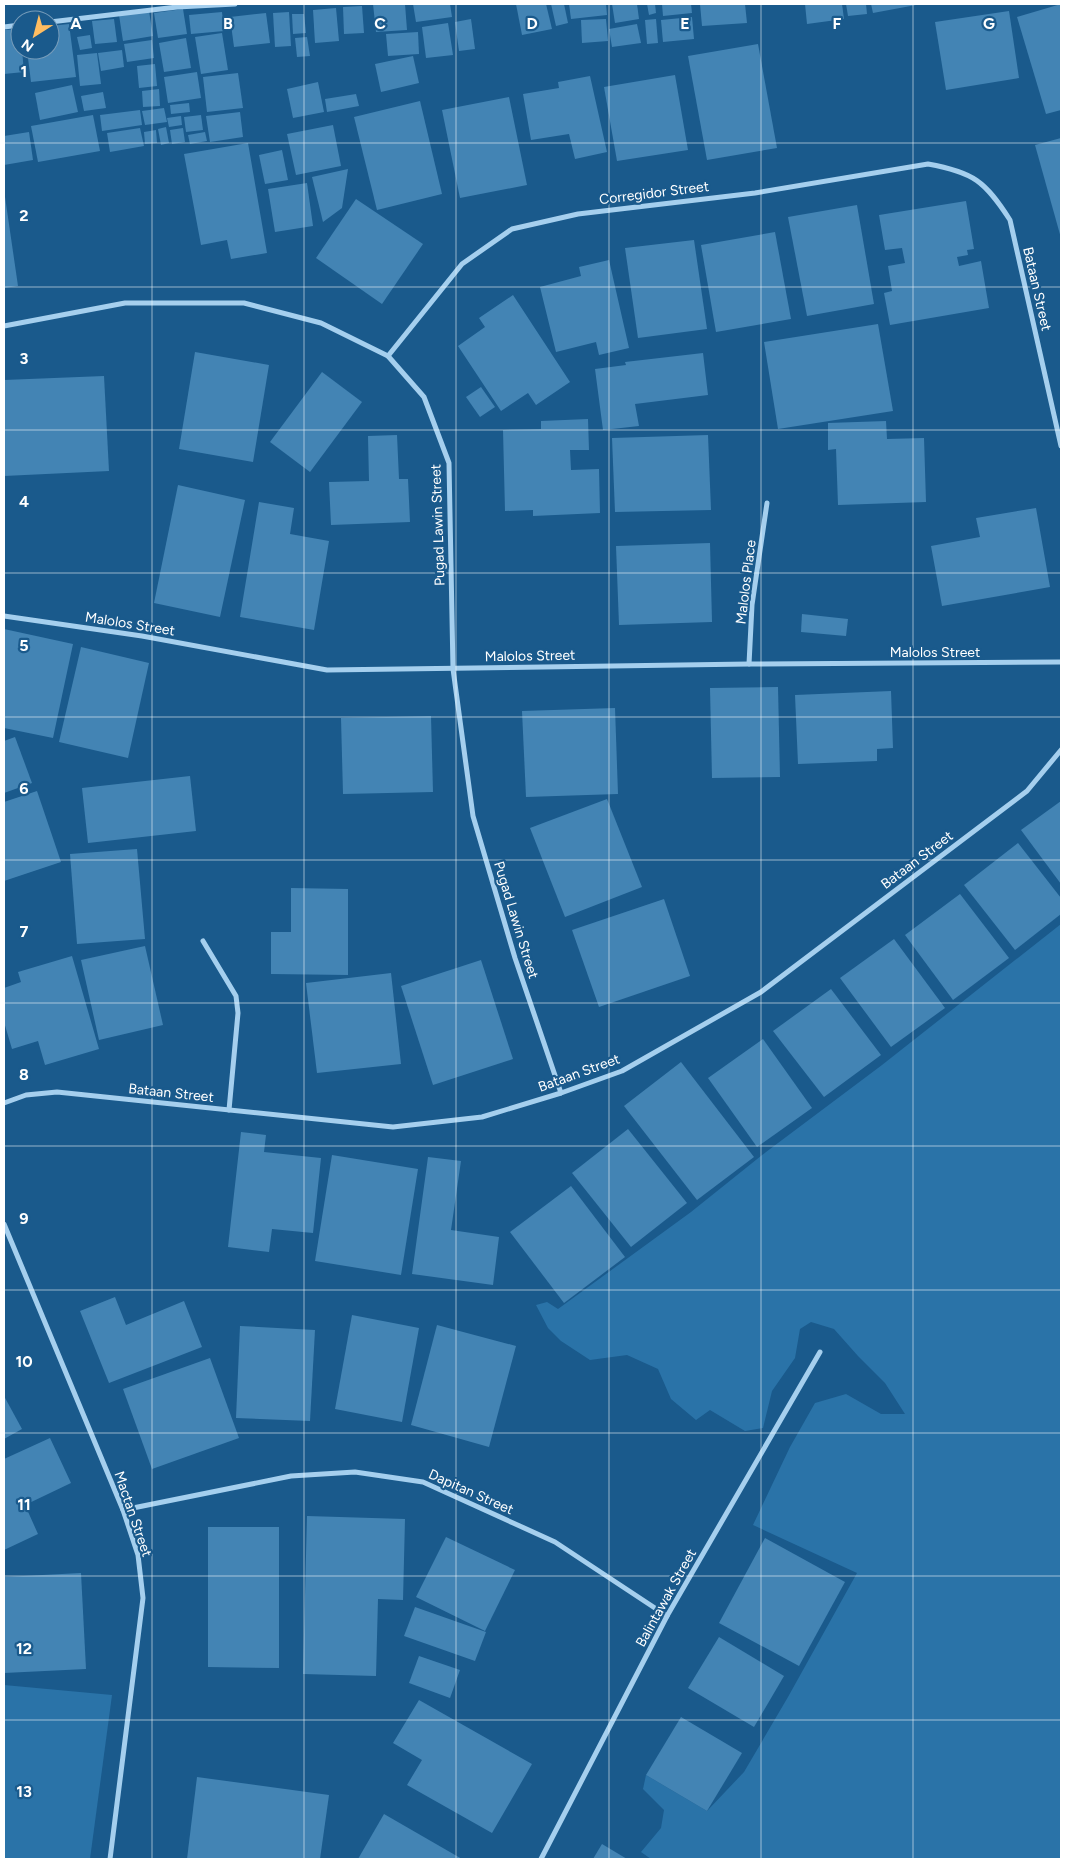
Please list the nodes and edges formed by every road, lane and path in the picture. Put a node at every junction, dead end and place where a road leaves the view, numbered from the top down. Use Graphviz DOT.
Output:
graph roads {
  1 [pos="235,4"];
  2 [pos="60,21"];
  3 [pos="974,178"];
  4 [pos="4,326"];
  5 [pos="388,356"];
  6 [pos="1061,446"];
  7 [pos="767,504"];
  8 [pos="4,616"];
  9 [pos="1061,662"];
  10 [pos="749,664"];
  11 [pos="452,669"];
  12 [pos="1061,750"];
  13 [pos="203,941"];
  14 [pos="561,1093"];
  15 [pos="4,1102"];
  16 [pos="229,1110"];
  17 [pos="4,1224"];
  18 [pos="820,1352"];
  19 [pos="123,1510"];
  20 [pos="667,1616"];
  21 [pos="110,1859"];
  22 [pos="541,1859"];
  1 -- 2 [label="street"];
  3 -- 5 [label="street, Corregidor Street"];
  3 -- 6 [label="street, Bataan Street"];
  4 -- 5 [label="street, Pugad Lawin Street"];
  5 -- 11 [label="street, Pugad Lawin Street"];
  7 -- 10 [label="street, Malolos Place"];
  8 -- 11 [label="street, Malolos Street"];
  9 -- 10 [label="street, Malolos Street"];
  10 -- 11 [label="street, Malolos Street"];
  11 -- 14 [label="street, Pugad Lawin Street"];
  12 -- 14 [label="street, Bataan Street"];
  13 -- 16 [label="street"];
  14 -- 16 [label="street, Bataan Street"];
  15 -- 16 [label="street, Bataan Street"];
  17 -- 19 [label="street, Mactan Street"];
  18 -- 20 [label="street, Balintawak Street"];
  19 -- 20 [label="street, Dapitan Street"];
  19 -- 21 [label="street, Mactan Street"];
  20 -- 22 [label="street, Balintawak Street"];
}
